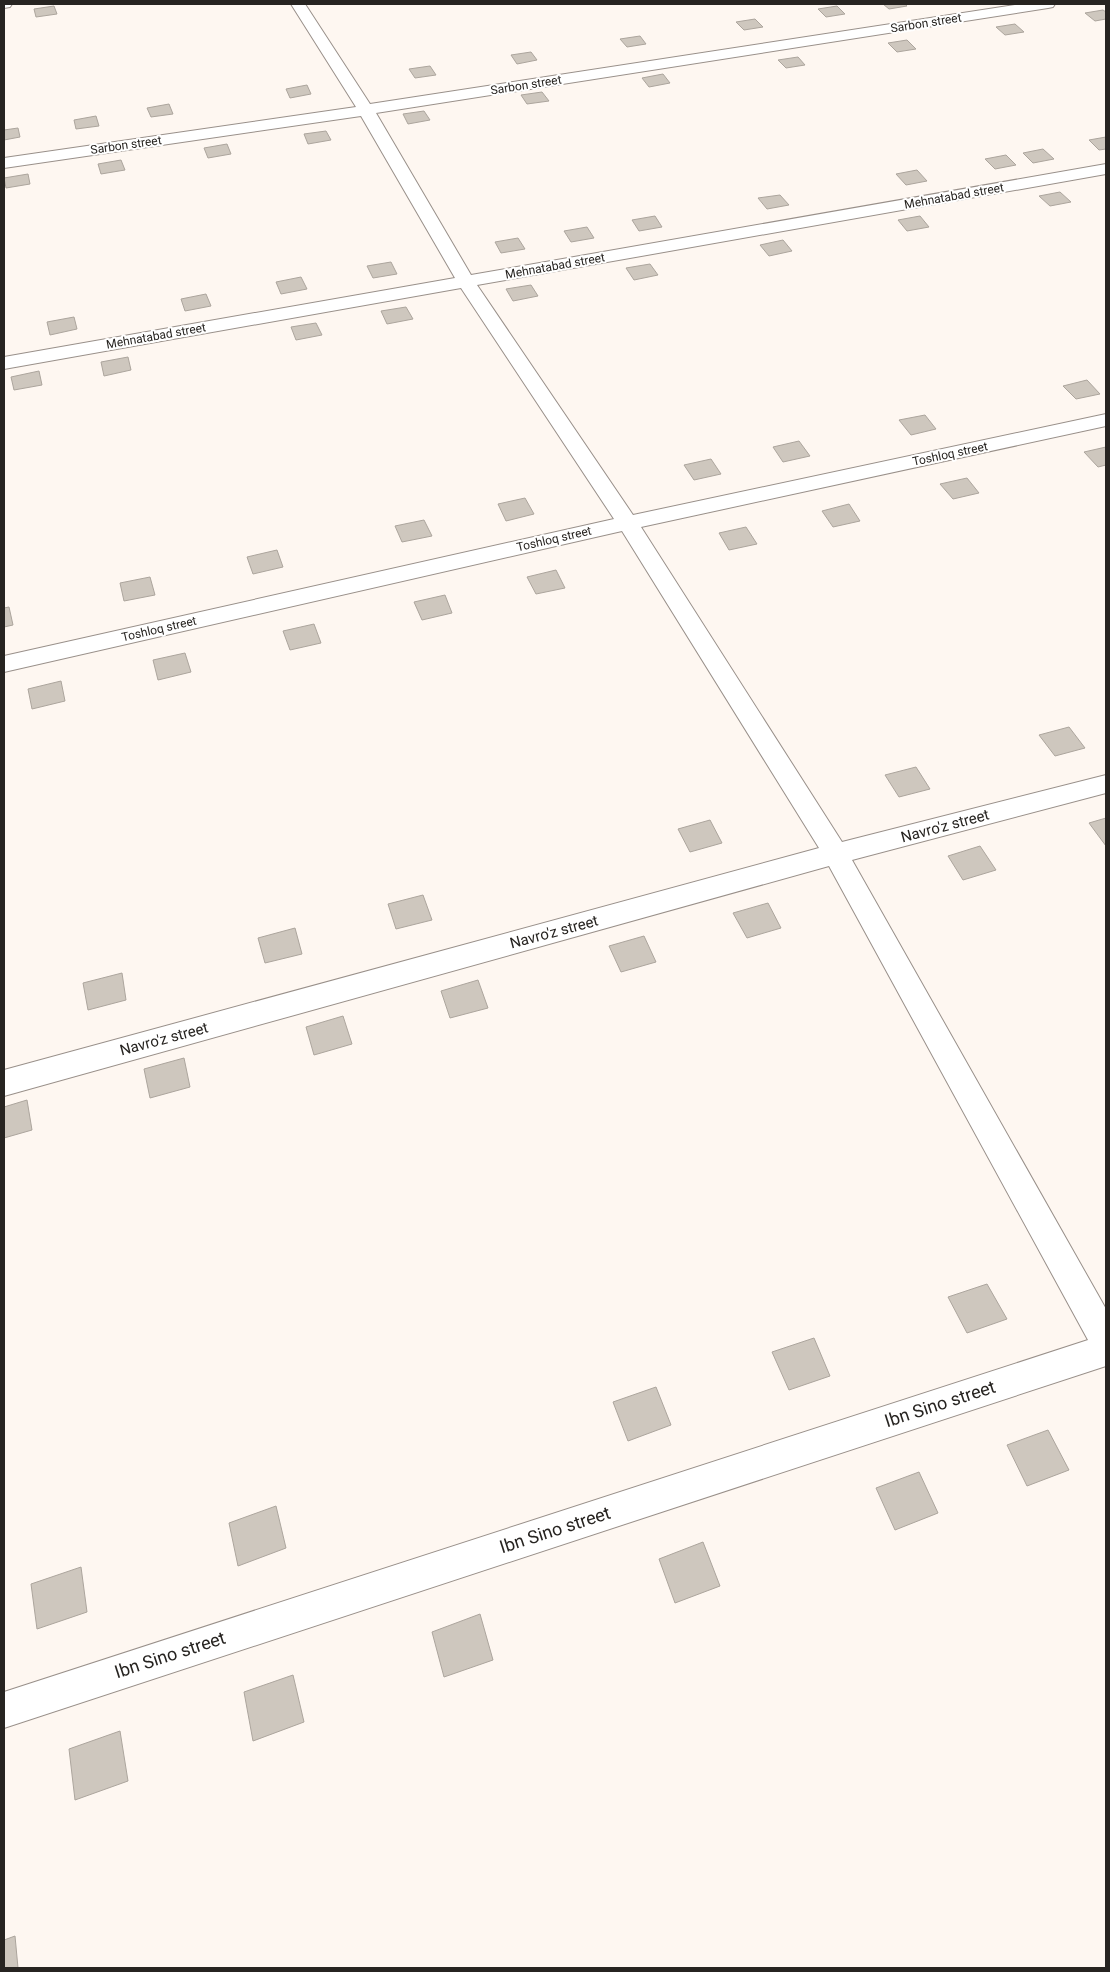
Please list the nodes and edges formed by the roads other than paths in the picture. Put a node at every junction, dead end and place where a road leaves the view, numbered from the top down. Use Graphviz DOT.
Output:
graph roads {
  1 [pos="298,4"];
  2 [pos="1048,4"];
  3 [pos="366,110"];
  4 [pos="4,163"];
  5 [pos="1106,168"];
  6 [pos="466,282"];
  7 [pos="4,363"];
  8 [pos="1106,420"];
  9 [pos="628,523"];
  10 [pos="4,664"];
  11 [pos="1106,784"];
  12 [pos="836,854"];
  13 [pos="4,1083"];
  14 [pos="1106,1340"];
  15 [pos="1106,1350"];
  16 [pos="4,1710"];
  1 -- 3 [label="street"];
  2 -- 3 [label="street, Sarbon street"];
  3 -- 4 [label="street, Sarbon street"];
  3 -- 6 [label="street"];
  5 -- 6 [label="street, Mehnatаbаd street"];
  6 -- 7 [label="street, Mehnatаbаd street"];
  6 -- 9 [label="street"];
  8 -- 9 [label="street, Toshloq street"];
  9 -- 10 [label="street, Toshloq street"];
  9 -- 12 [label="street"];
  11 -- 12 [label="street, Navro'z street"];
  12 -- 13 [label="street, Navro'z street"];
  12 -- 14 [label="street"];
  15 -- 16 [label="street, Ibn Sino street"];
}
